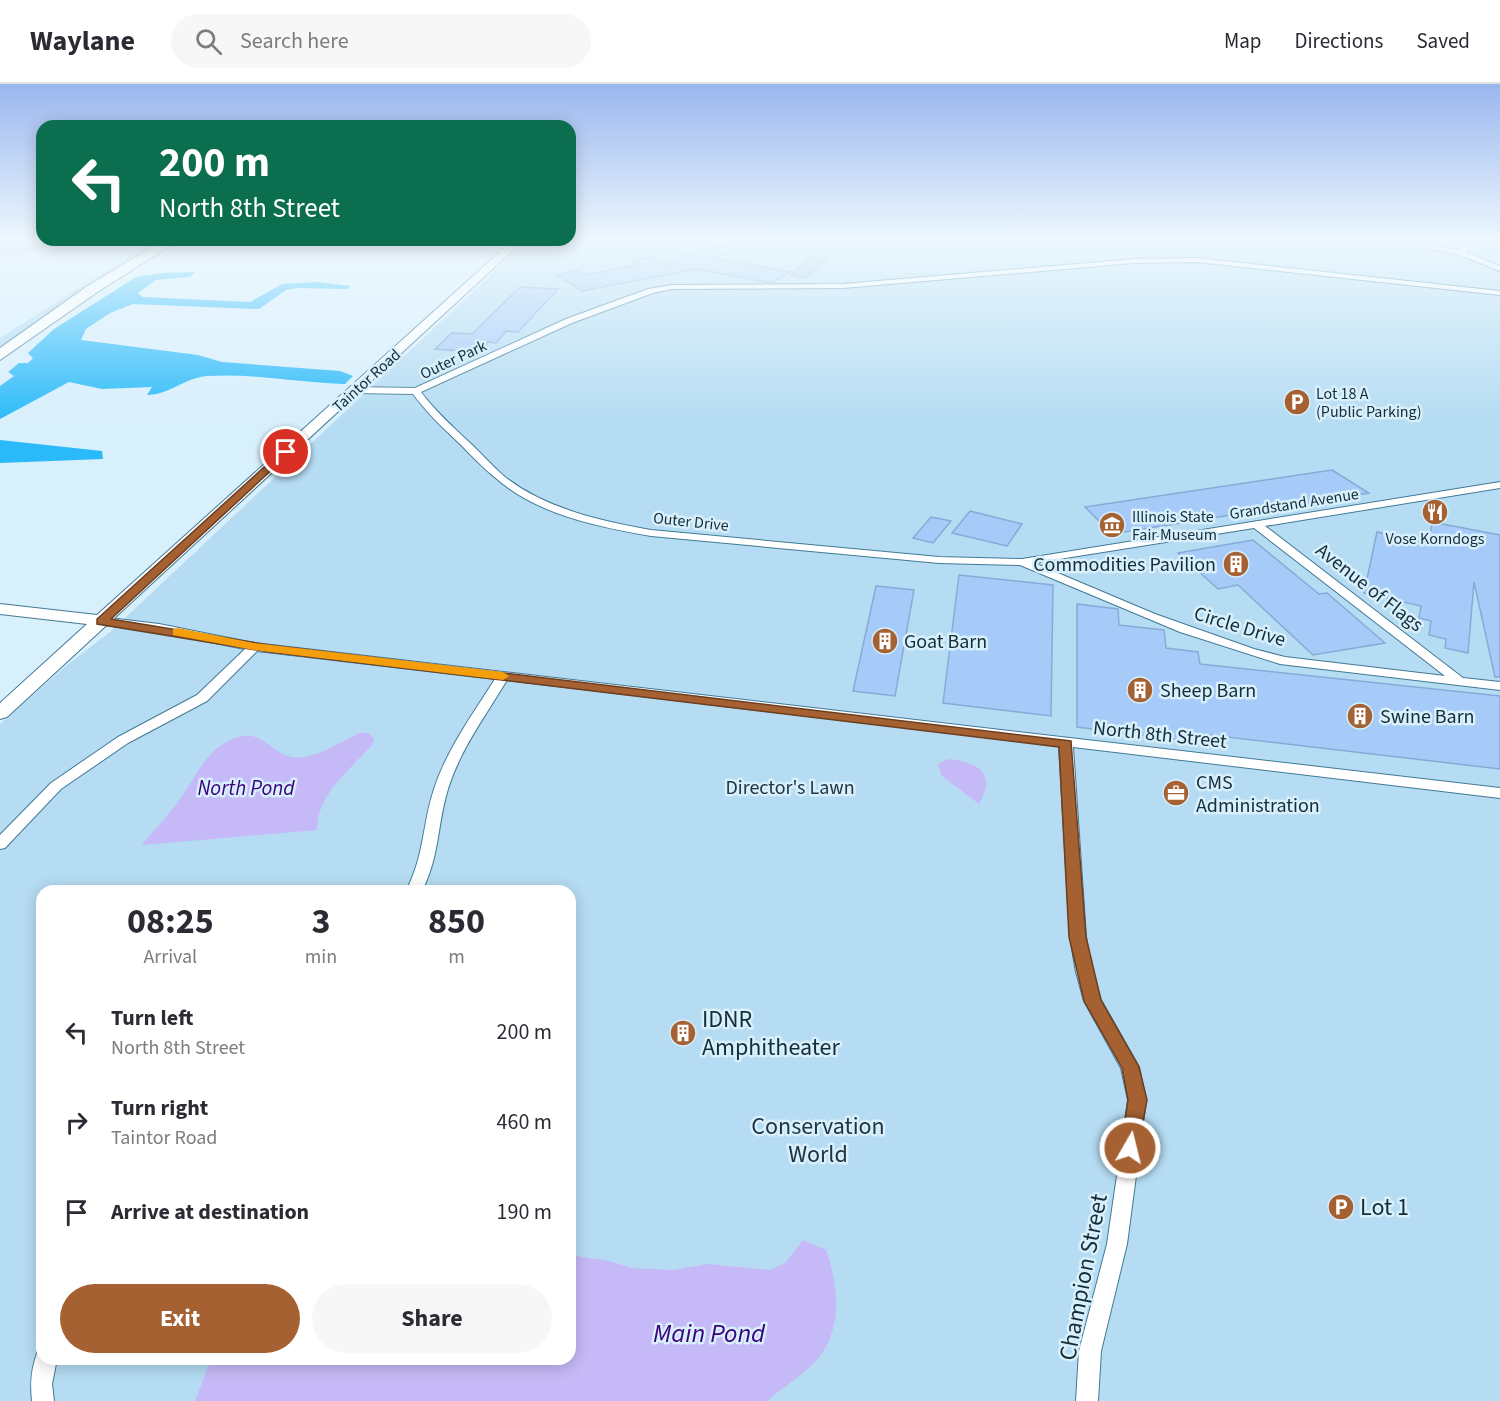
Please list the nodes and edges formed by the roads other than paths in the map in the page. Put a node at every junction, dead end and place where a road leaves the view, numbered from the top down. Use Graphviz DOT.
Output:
graph roads {
  1 [pos="78,299"];
  2 [pos="454,299"];
  3 [pos="630,299"];
  4 [pos="0,355"];
  5 [pos="358,387"];
  6 [pos="410,391"];
  7 [pos="1500,485"];
  8 [pos="1257,525"];
  9 [pos="1022,561"];
  10 [pos="0,609"];
  11 [pos="101,621"];
  12 [pos="254,646"];
  13 [pos="503,676"];
  14 [pos="1459,680"];
  15 [pos="1500,686"];
  16 [pos="0,714"];
  17 [pos="1066,744"];
  18 [pos="1500,793"];
  19 [pos="0,844"];
  20 [pos="417,885"];
  21 [pos="45,1365"];
  22 [pos="43,1401"];
  23 [pos="1087,1401"];
  1 -- 4 [label="highway"];
  2 -- 5 [label="main road, Taintor Road"];
  3 -- 6 [label="street, Outer Park"];
  5 -- 6 [label="street"];
  5 -- 11 [label="main road, Taintor Road"];
  6 -- 9 [label="street, Outer Drive"];
  7 -- 8 [label="street, Grandstand Avenue"];
  8 -- 9 [label="street, Grandstand Avenue"];
  8 -- 14 [label="street, Avenue of Flags"];
  9 -- 14 [label="street, Circle Drive"];
  10 -- 11 [label="main road"];
  11 -- 12 [label="street, North 8th Street"];
  11 -- 16 [label="main road, Taintor Road"];
  12 -- 13 [label="street, North 8th Street"];
  12 -- 19 [label="street"];
  13 -- 17 [label="street, North 8th Street"];
  13 -- 20 [label="street"];
  14 -- 15 [label="street, Circle Drive"];
  17 -- 18 [label="street, North 8th Street"];
  17 -- 23 [label="street, Champion Street"];
  21 -- 22 [label="street"];
}
